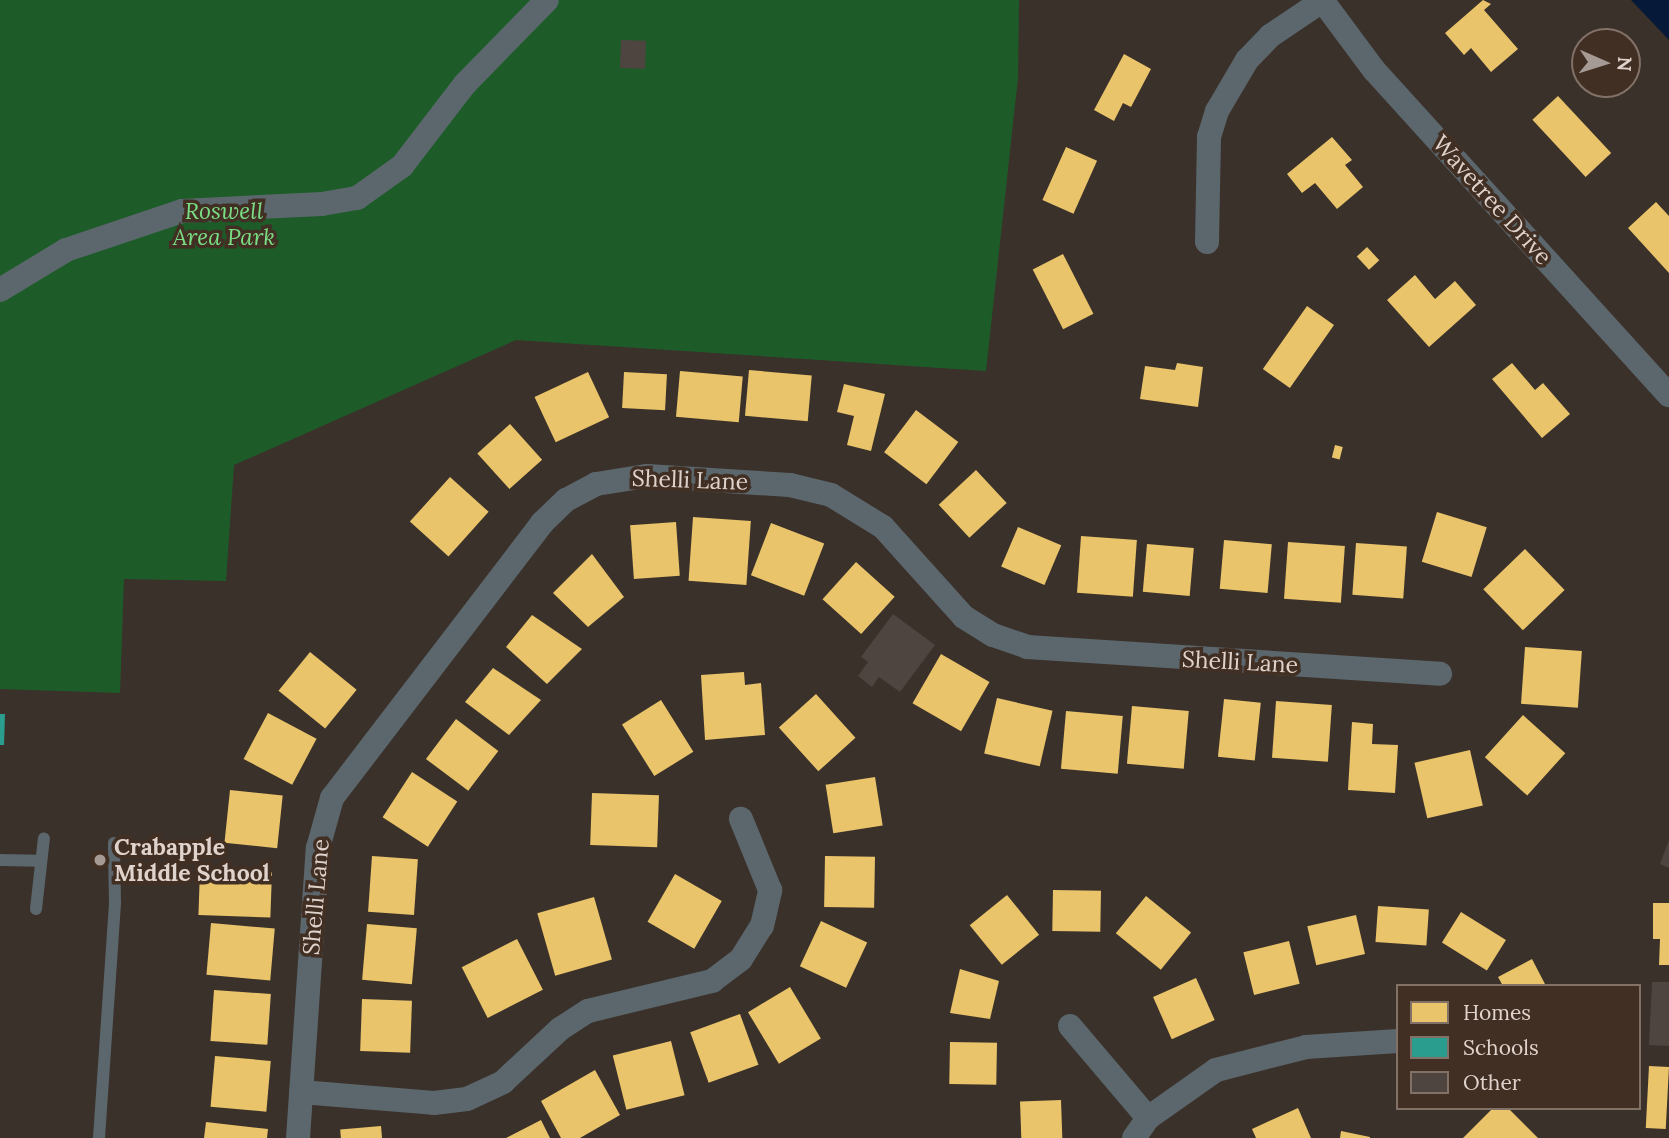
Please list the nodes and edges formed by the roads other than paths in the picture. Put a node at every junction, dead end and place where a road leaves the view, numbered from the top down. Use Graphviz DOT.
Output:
graph roads {
  1 [pos="547,0"];
  2 [pos="1322,1"];
  3 [pos="1207,242"];
  4 [pos="0,289"];
  5 [pos="1669,395"];
  6 [pos="1440,674"];
  7 [pos="741,819"];
  8 [pos="44,838"];
  9 [pos="114,843"];
  10 [pos="0,860"];
  11 [pos="39,861"];
  12 [pos="36,909"];
  13 [pos="1070,1027"];
  14 [pos="1396,1041"];
  15 [pos="301,1092"];
  16 [pos="1141,1128"];
  17 [pos="99,1138"];
  18 [pos="298,1138"];
  1 -- 4 [label="street"];
  2 -- 3 [label="street"];
  2 -- 5 [label="street, Wavetree Drive"];
  6 -- 15 [label="street, Shelli Lane"];
  7 -- 15 [label="street"];
  8 -- 11 [label="lane"];
  9 -- 17 [label="lane"];
  10 -- 11 [label="lane"];
  11 -- 12 [label="lane"];
  13 -- 16 [label="street"];
  14 -- 16 [label="street"];
  15 -- 18 [label="street, Shelli Lane"];
}
